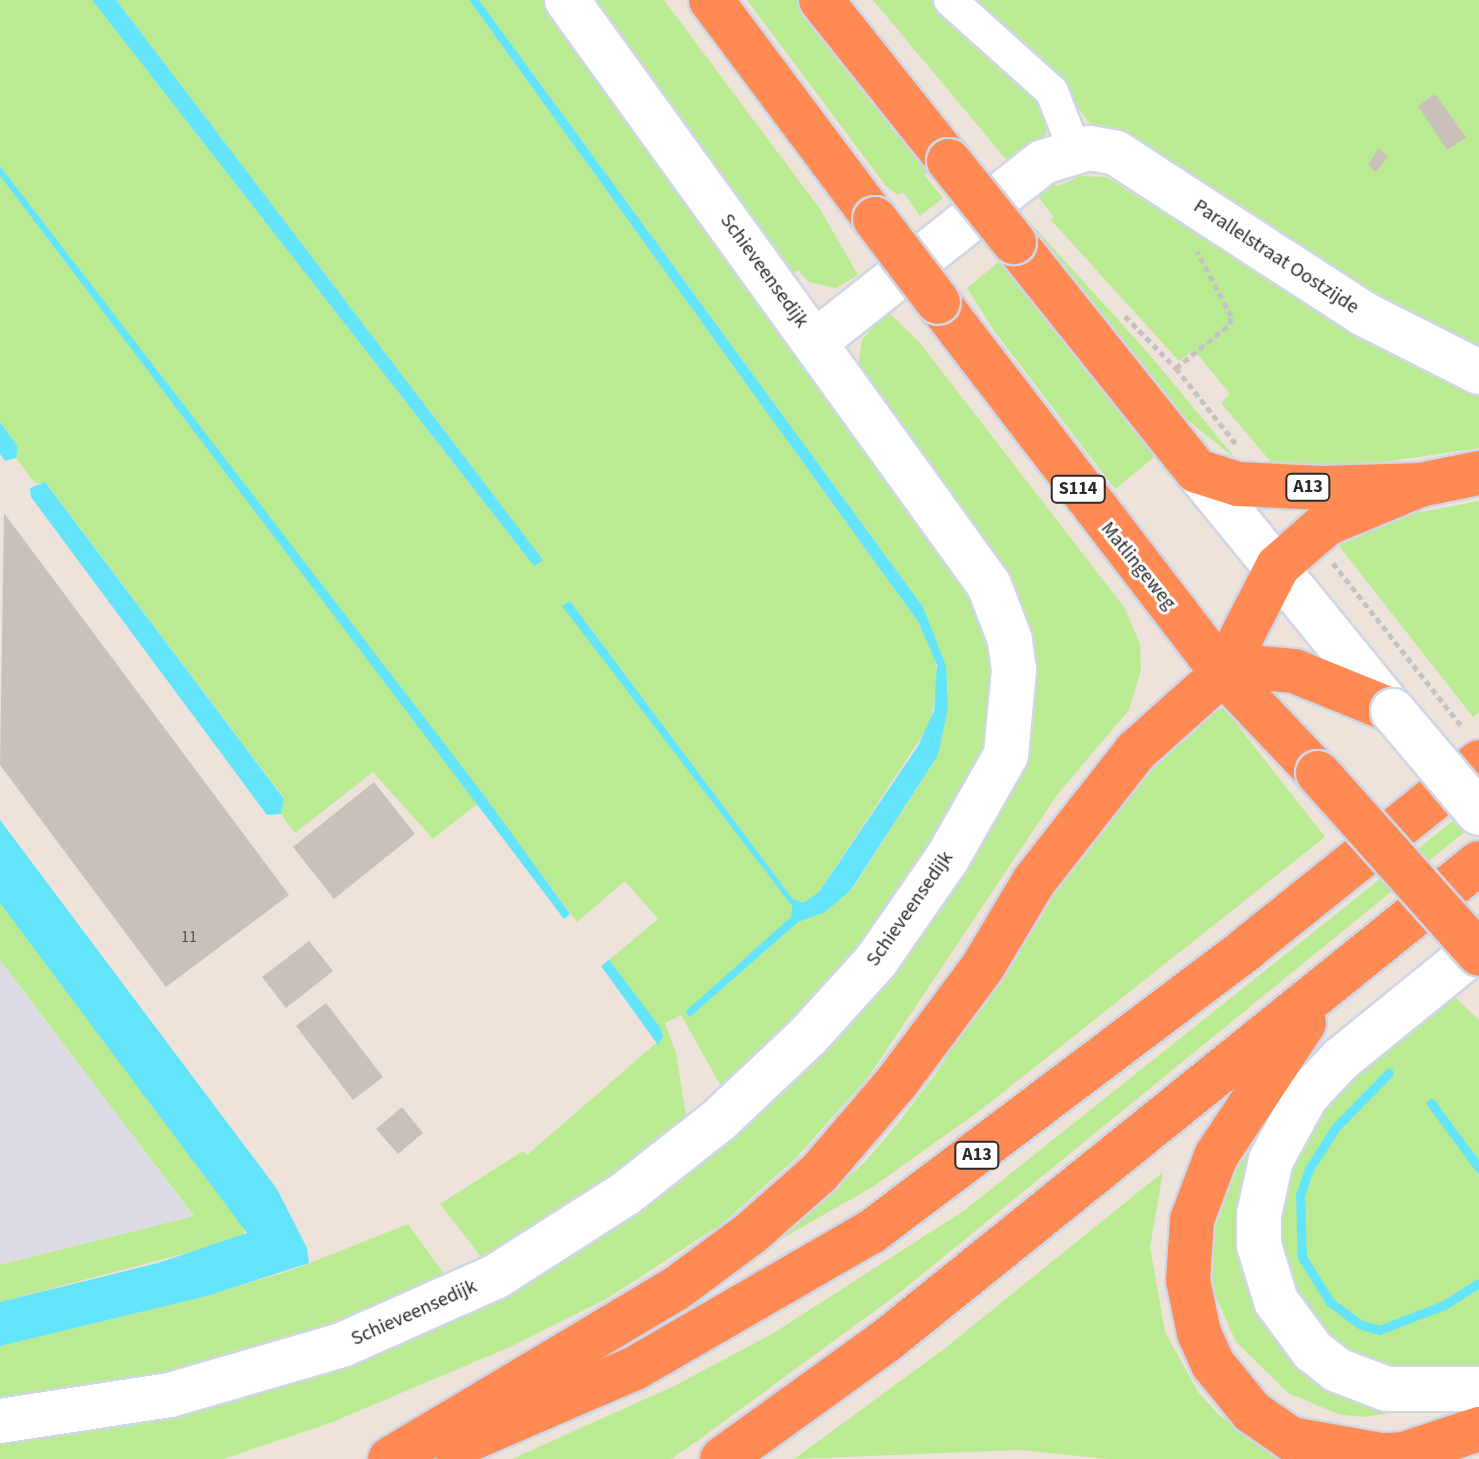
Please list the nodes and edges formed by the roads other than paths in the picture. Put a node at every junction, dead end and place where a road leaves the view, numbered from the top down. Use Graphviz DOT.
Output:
graph roads {
  1 [pos="567,0"];
  2 [pos="711,0"];
  3 [pos="821,0"];
  4 [pos="950,0"];
  5 [pos="1075,151"];
  6 [pos="815,342"];
  7 [pos="1479,372"];
  8 [pos="1197,471"];
  9 [pos="1479,473"];
  10 [pos="1420,485"];
  11 [pos="1278,566"];
  12 [pos="1223,673"];
  13 [pos="1393,711"];
  14 [pos="1475,750"];
  15 [pos="1479,813"];
  16 [pos="1479,863"];
  17 [pos="1479,947"];
  18 [pos="1479,954"];
  19 [pos="1327,988"];
  20 [pos="1479,1389"];
  21 [pos="0,1421"];
  22 [pos="1479,1429"];
  23 [pos="390,1459"];
  24 [pos="420,1459"];
  25 [pos="722,1459"];
  1 -- 6 [label="street, Schieveensedijk"];
  2 -- 12 [label="highway, Matlingeweg / S114, bridge"];
  3 -- 8 [label="highway, bridge"];
  4 -- 5 [label="street"];
  5 -- 6 [label="street, Parallelstraat Oostzijde"];
  5 -- 7 [label="street, Parallelstraat Oostzijde"];
  6 -- 21 [label="street, Schieveensedijk"];
  8 -- 10 [label="highway, A13"];
  8 -- 11 [label="street"];
  9 -- 10 [label="highway, A13"];
  10 -- 11 [label="highway, A13"];
  11 -- 12 [label="highway, A13"];
  11 -- 13 [label="street"];
  12 -- 13 [label="highway"];
  12 -- 18 [label="highway, Matlingeweg / S114, bridge"];
  12 -- 23 [label="highway, A13"];
  13 -- 15 [label="street, bridge"];
  14 -- 24 [label="highway, A13"];
  16 -- 19 [label="highway"];
  17 -- 20 [label="street"];
  19 -- 22 [label="highway"];
  19 -- 25 [label="highway"];
}
